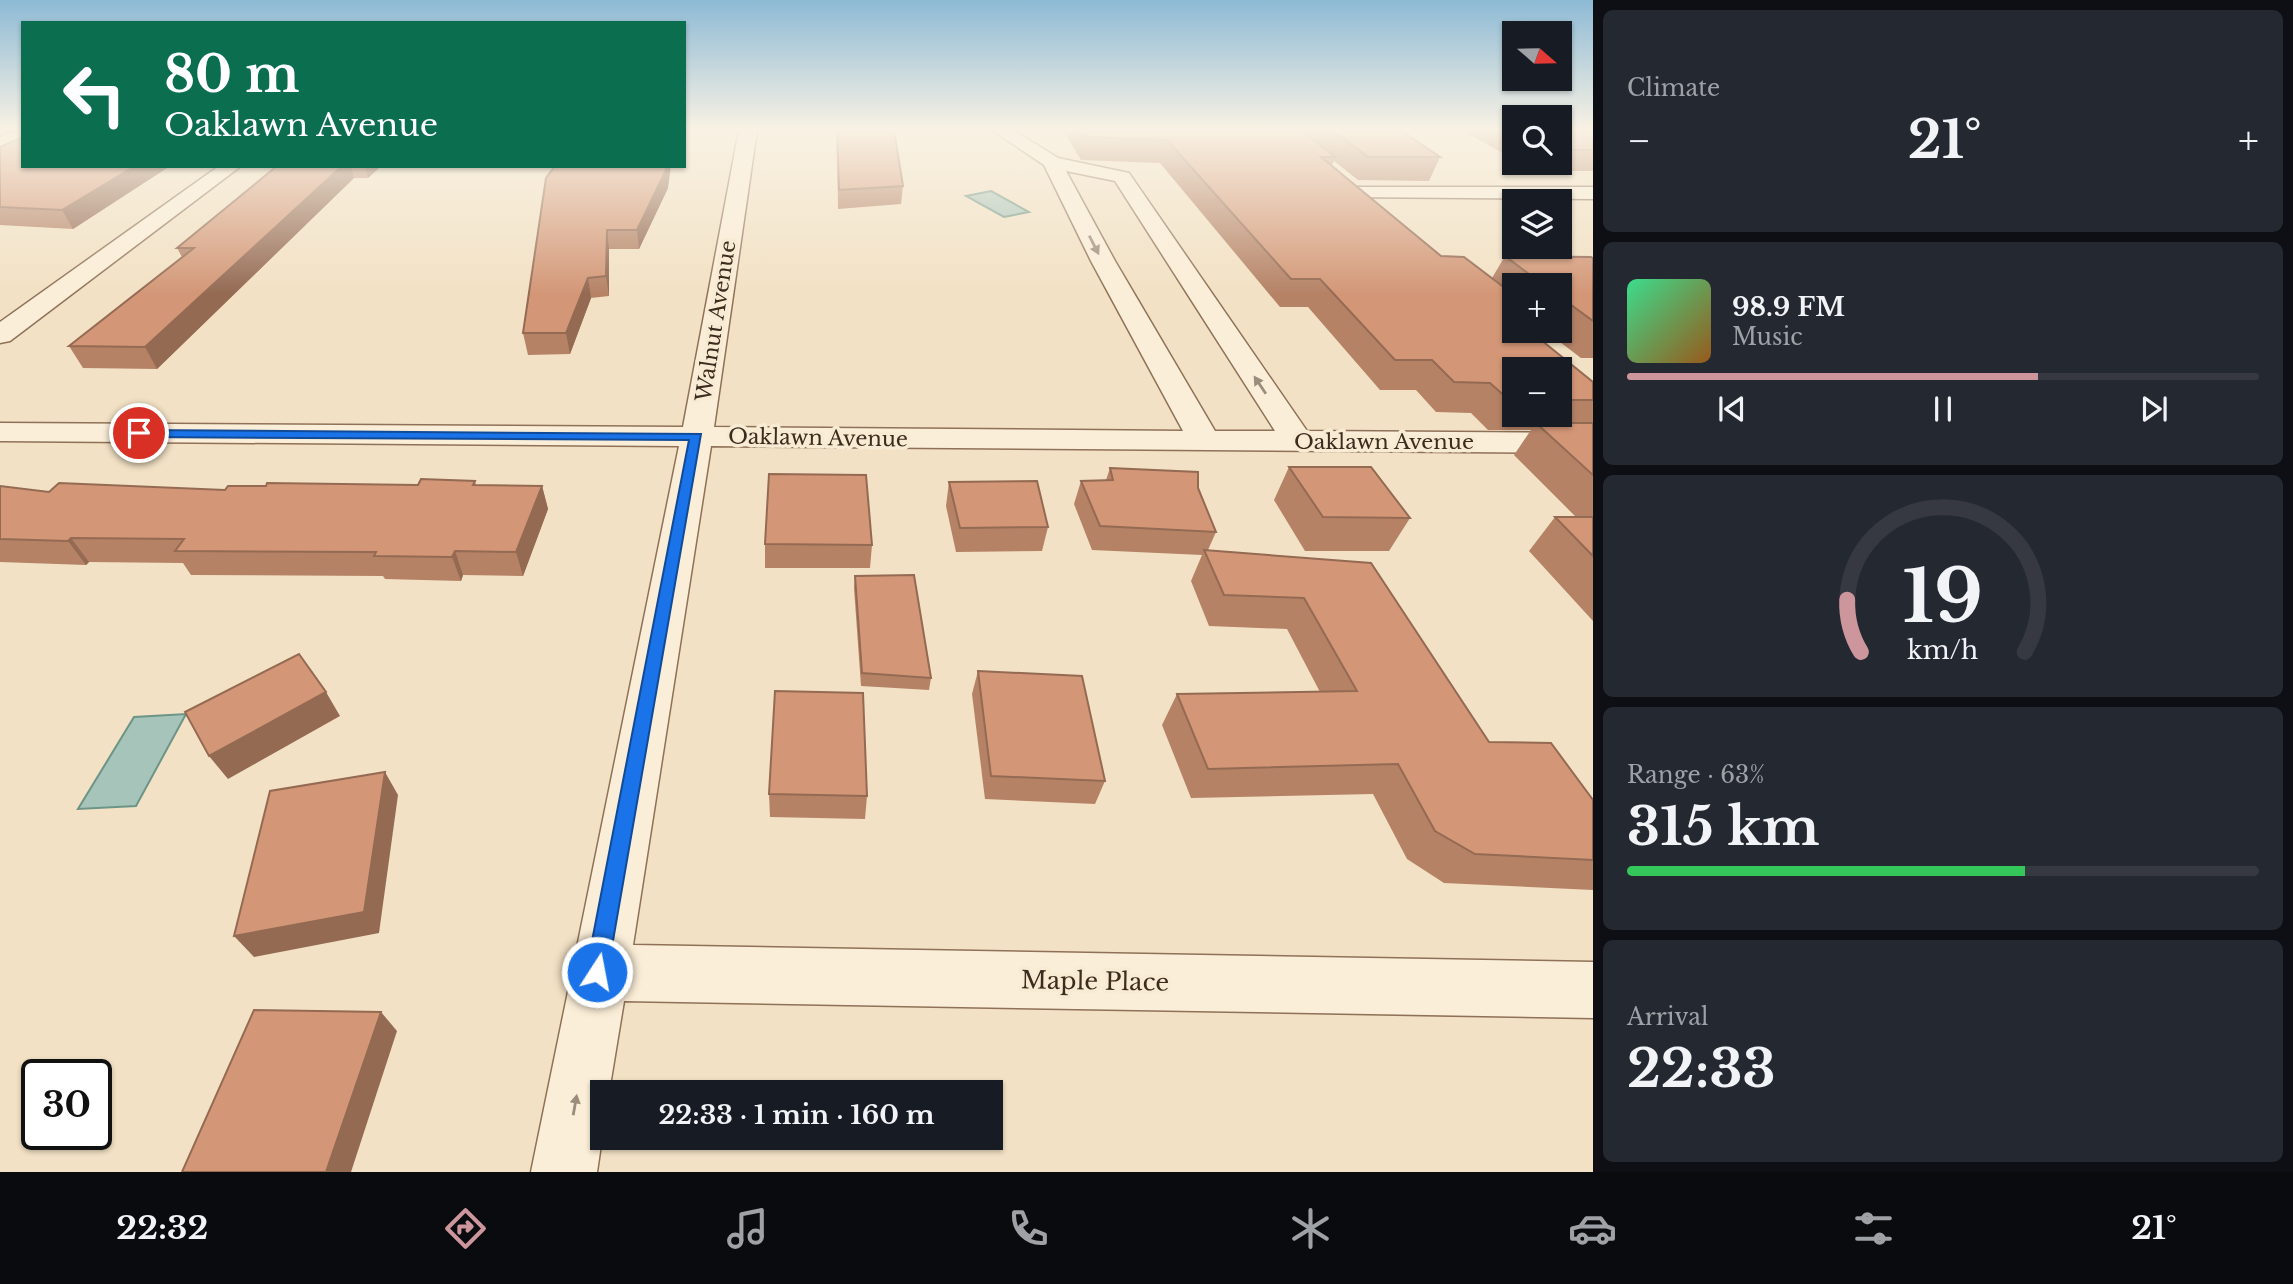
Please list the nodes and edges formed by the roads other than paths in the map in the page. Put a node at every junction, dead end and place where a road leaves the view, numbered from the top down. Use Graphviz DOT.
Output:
graph roads {
  1 [pos="206,185"];
  2 [pos="739,185"];
  3 [pos="1064,185"];
  4 [pos="1127,185"];
  5 [pos="1356,193"];
  6 [pos="1593,193"];
  7 [pos="0,335"];
  8 [pos="0,432"];
  9 [pos="697,436"];
  10 [pos="1205,441"];
  11 [pos="1298,442"];
  12 [pos="1593,443"];
  13 [pos="597,972"];
  14 [pos="1593,990"];
  15 [pos="564,1172"];
  1 -- 7 [label="street"];
  2 -- 9 [label="street, Walnut Avenue"];
  3 -- 10 [label="street, one-way"];
  11 -- 4 [label="street, one-way"];
  5 -- 6 [label="street"];
  8 -- 9 [label="street, Oaklawn Avenue"];
  9 -- 10 [label="street, Oaklawn Avenue"];
  9 -- 13 [label="street, Walnut Avenue"];
  10 -- 11 [label="street, Oaklawn Avenue"];
  11 -- 12 [label="street, Oaklawn Avenue"];
  13 -- 14 [label="street, Maple Place"];
  15 -- 13 [label="street, Walnut Avenue, one-way"];
}
